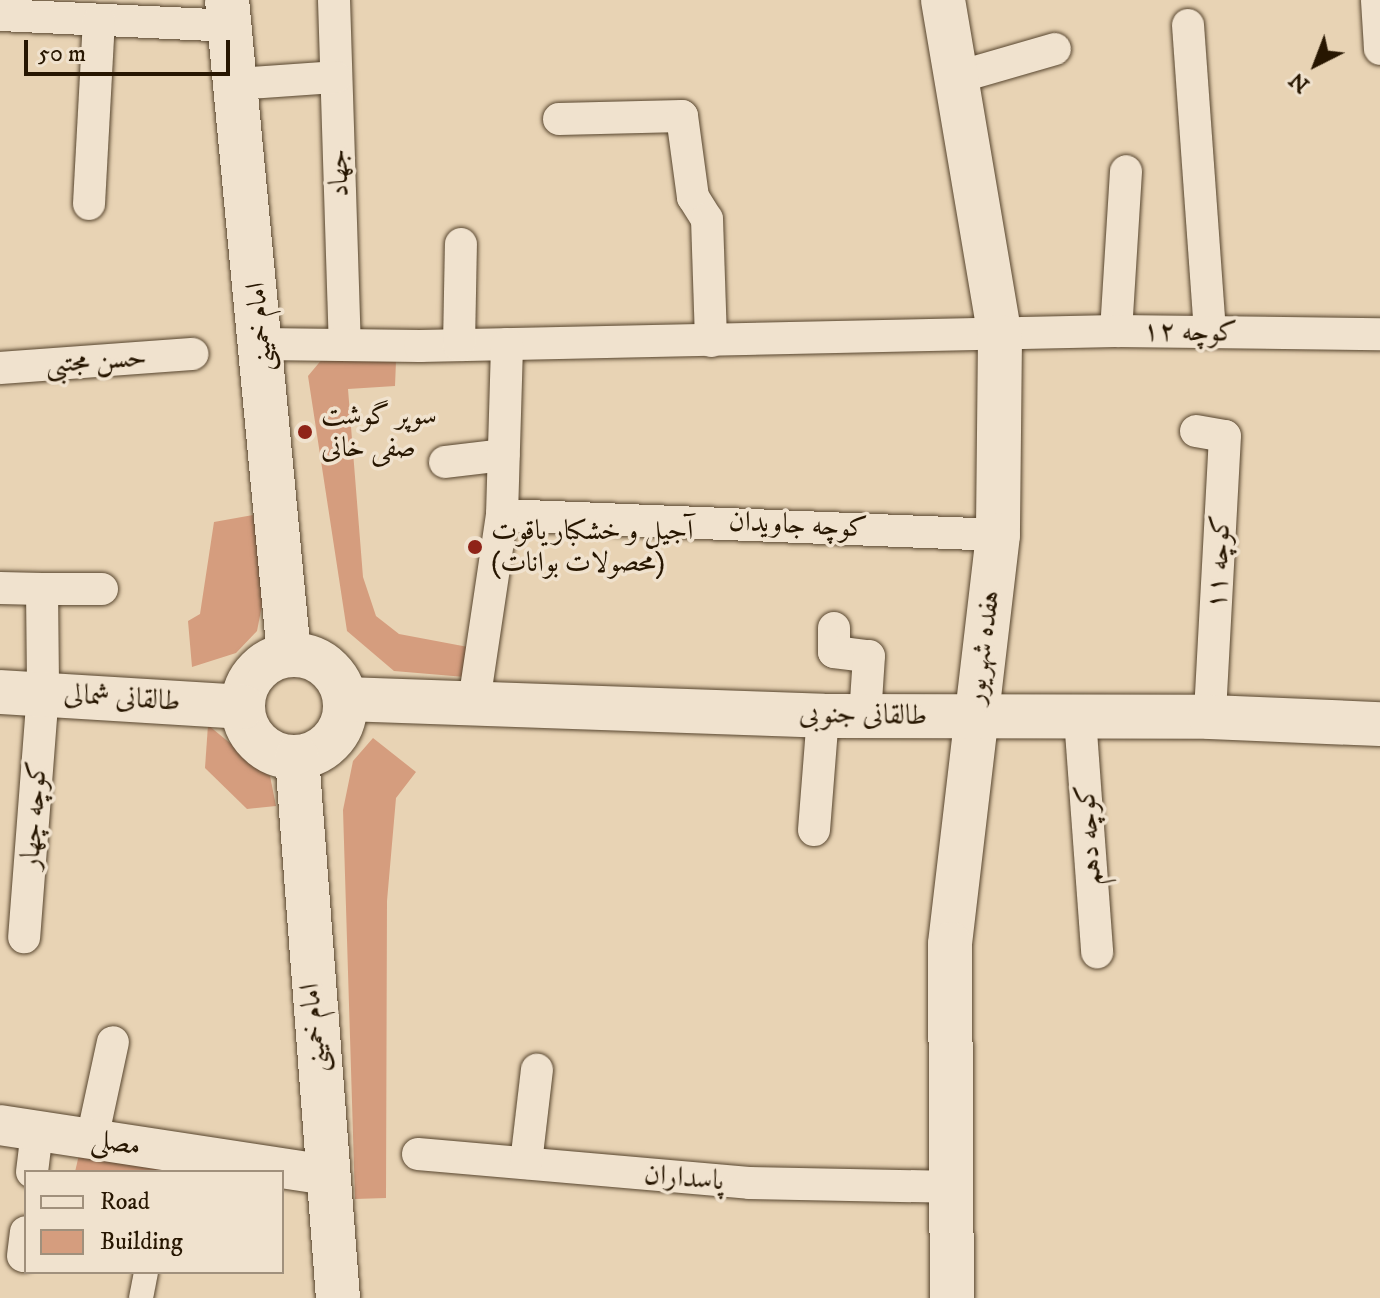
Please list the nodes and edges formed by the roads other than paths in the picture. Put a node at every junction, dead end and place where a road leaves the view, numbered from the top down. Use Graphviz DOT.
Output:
graph roads {
  1 [pos="334,0"];
  2 [pos="943,0"];
  3 [pos="1377,0"];
  4 [pos="228,13"];
  5 [pos="0,15"];
  6 [pos="99,20"];
  7 [pos="1188,25"];
  8 [pos="1380,41"];
  9 [pos="1055,49"];
  10 [pos="1380,49"];
  11 [pos="336,77"];
  12 [pos="955,78"];
  13 [pos="236,84"];
  14 [pos="559,119"];
  15 [pos="1126,171"];
  16 [pos="89,204"];
  17 [pos="461,244"];
  18 [pos="1116,331"];
  19 [pos="1210,332"];
  20 [pos="1380,334"];
  21 [pos="1000,337"];
  22 [pos="711,341"];
  23 [pos="262,344"];
  24 [pos="507,344"];
  25 [pos="345,345"];
  26 [pos="459,345"];
  27 [pos="192,354"];
  28 [pos="0,368"];
  29 [pos="1196,431"];
  30 [pos="504,455"];
  31 [pos="445,462"];
  32 [pos="502,515"];
  33 [pos="998,535"];
  34 [pos="0,588"];
  35 [pos="42,589"];
  36 [pos="102,589"];
  37 [pos="834,628"];
  38 [pos="289,655"];
  39 [pos="0,692"];
  40 [pos="43,692"];
  41 [pos="345,699"];
  42 [pos="474,702"];
  43 [pos="243,707"];
  44 [pos="823,716"];
  45 [pos="865,716"];
  46 [pos="973,716"];
  47 [pos="1210,717"];
  48 [pos="1080,718"];
  49 [pos="1380,724"];
  50 [pos="297,757"];
  51 [pos="814,830"];
  52 [pos="24,937"];
  53 [pos="1097,952"];
  54 [pos="113,1042"];
  55 [pos="537,1070"];
  56 [pos="18,1128"];
  57 [pos="92,1139"];
  58 [pos="418,1154"];
  59 [pos="526,1163"];
  60 [pos="31,1170"];
  61 [pos="327,1175"];
  62 [pos="951,1187"];
  63 [pos="146,1274"];
  64 [pos="141,1298"];
  65 [pos="338,1298"];
  66 [pos="952,1298"];
  1 -- 11 [label="street, جهاد"];
  2 -- 12 [label="main road, هفده شهریور"];
  3 -- 8 [label="street"];
  4 -- 6 [label="street"];
  4 -- 13 [label="main road, امام خمینی"];
  5 -- 6 [label="street"];
  6 -- 16 [label="street"];
  7 -- 19 [label="street"];
  8 -- 10 [label="street"];
  9 -- 12 [label="street"];
  11 -- 13 [label="street"];
  11 -- 25 [label="street, جهاد"];
  12 -- 21 [label="main road, هفده شهریور"];
  13 -- 23 [label="main road, امام خمینی"];
  14 -- 22 [label="street"];
  15 -- 18 [label="street"];
  17 -- 26 [label="street"];
  18 -- 19 [label="street, کوچه ۱۲"];
  18 -- 21 [label="street, کوچه ۱۲"];
  19 -- 20 [label="street, کوچه ۱۲"];
  21 -- 22 [label="street, کوچه ۱۲"];
  21 -- 33 [label="main road, هفده شهریور"];
  22 -- 24 [label="street, کوچه ۱۲"];
  23 -- 25 [label="street, کوچه ۱۲"];
  23 -- 38 [label="main road, امام خمینی"];
  24 -- 26 [label="street, کوچه ۱۲"];
  24 -- 30 [label="street"];
  25 -- 26 [label="street, کوچه ۱۲"];
  27 -- 28 [label="street, حسن مجتبی"];
  29 -- 47 [label="street, کوچه ۱۱"];
  30 -- 31 [label="street"];
  30 -- 32 [label="street"];
  32 -- 33 [label="street, کوچه جاویدان"];
  32 -- 42 [label="street"];
  33 -- 46 [label="main road, هفده شهریور"];
  34 -- 35 [label="street"];
  35 -- 36 [label="street"];
  35 -- 40 [label="street, کوچه چهار"];
  37 -- 45 [label="street"];
  38 -- 41 [label="main road"];
  38 -- 43 [label="main road"];
  39 -- 40 [label="main road, طالقانی شمالی"];
  40 -- 43 [label="main road, طالقانی شمالی"];
  40 -- 52 [label="street, کوچه چهار"];
  41 -- 42 [label="main road, طالقانی جنوبی"];
  41 -- 50 [label="main road"];
  42 -- 44 [label="main road, طالقانی جنوبی"];
  43 -- 50 [label="main road"];
  44 -- 45 [label="main road, طالقانی جنوبی"];
  44 -- 51 [label="street"];
  45 -- 46 [label="main road, طالقانی جنوبی"];
  46 -- 48 [label="main road, طالقانی جنوبی"];
  46 -- 62 [label="main road, هفده شهریور"];
  47 -- 48 [label="main road, طالقانی جنوبی"];
  47 -- 49 [label="main road, طالقانی جنوبی"];
  48 -- 53 [label="street, کوچه دهم"];
  50 -- 61 [label="main road, امام خمینی"];
  54 -- 57 [label="street"];
  55 -- 59 [label="street"];
  56 -- 57 [label="street, مصلی"];
  56 -- 60 [label="street"];
  57 -- 61 [label="street, مصلی"];
  58 -- 59 [label="street, پاسداران"];
  59 -- 62 [label="street, پاسداران"];
  61 -- 65 [label="main road, امام خمینی"];
  62 -- 66 [label="main road, هفده شهریور"];
  63 -- 64 [label="street"];
}
